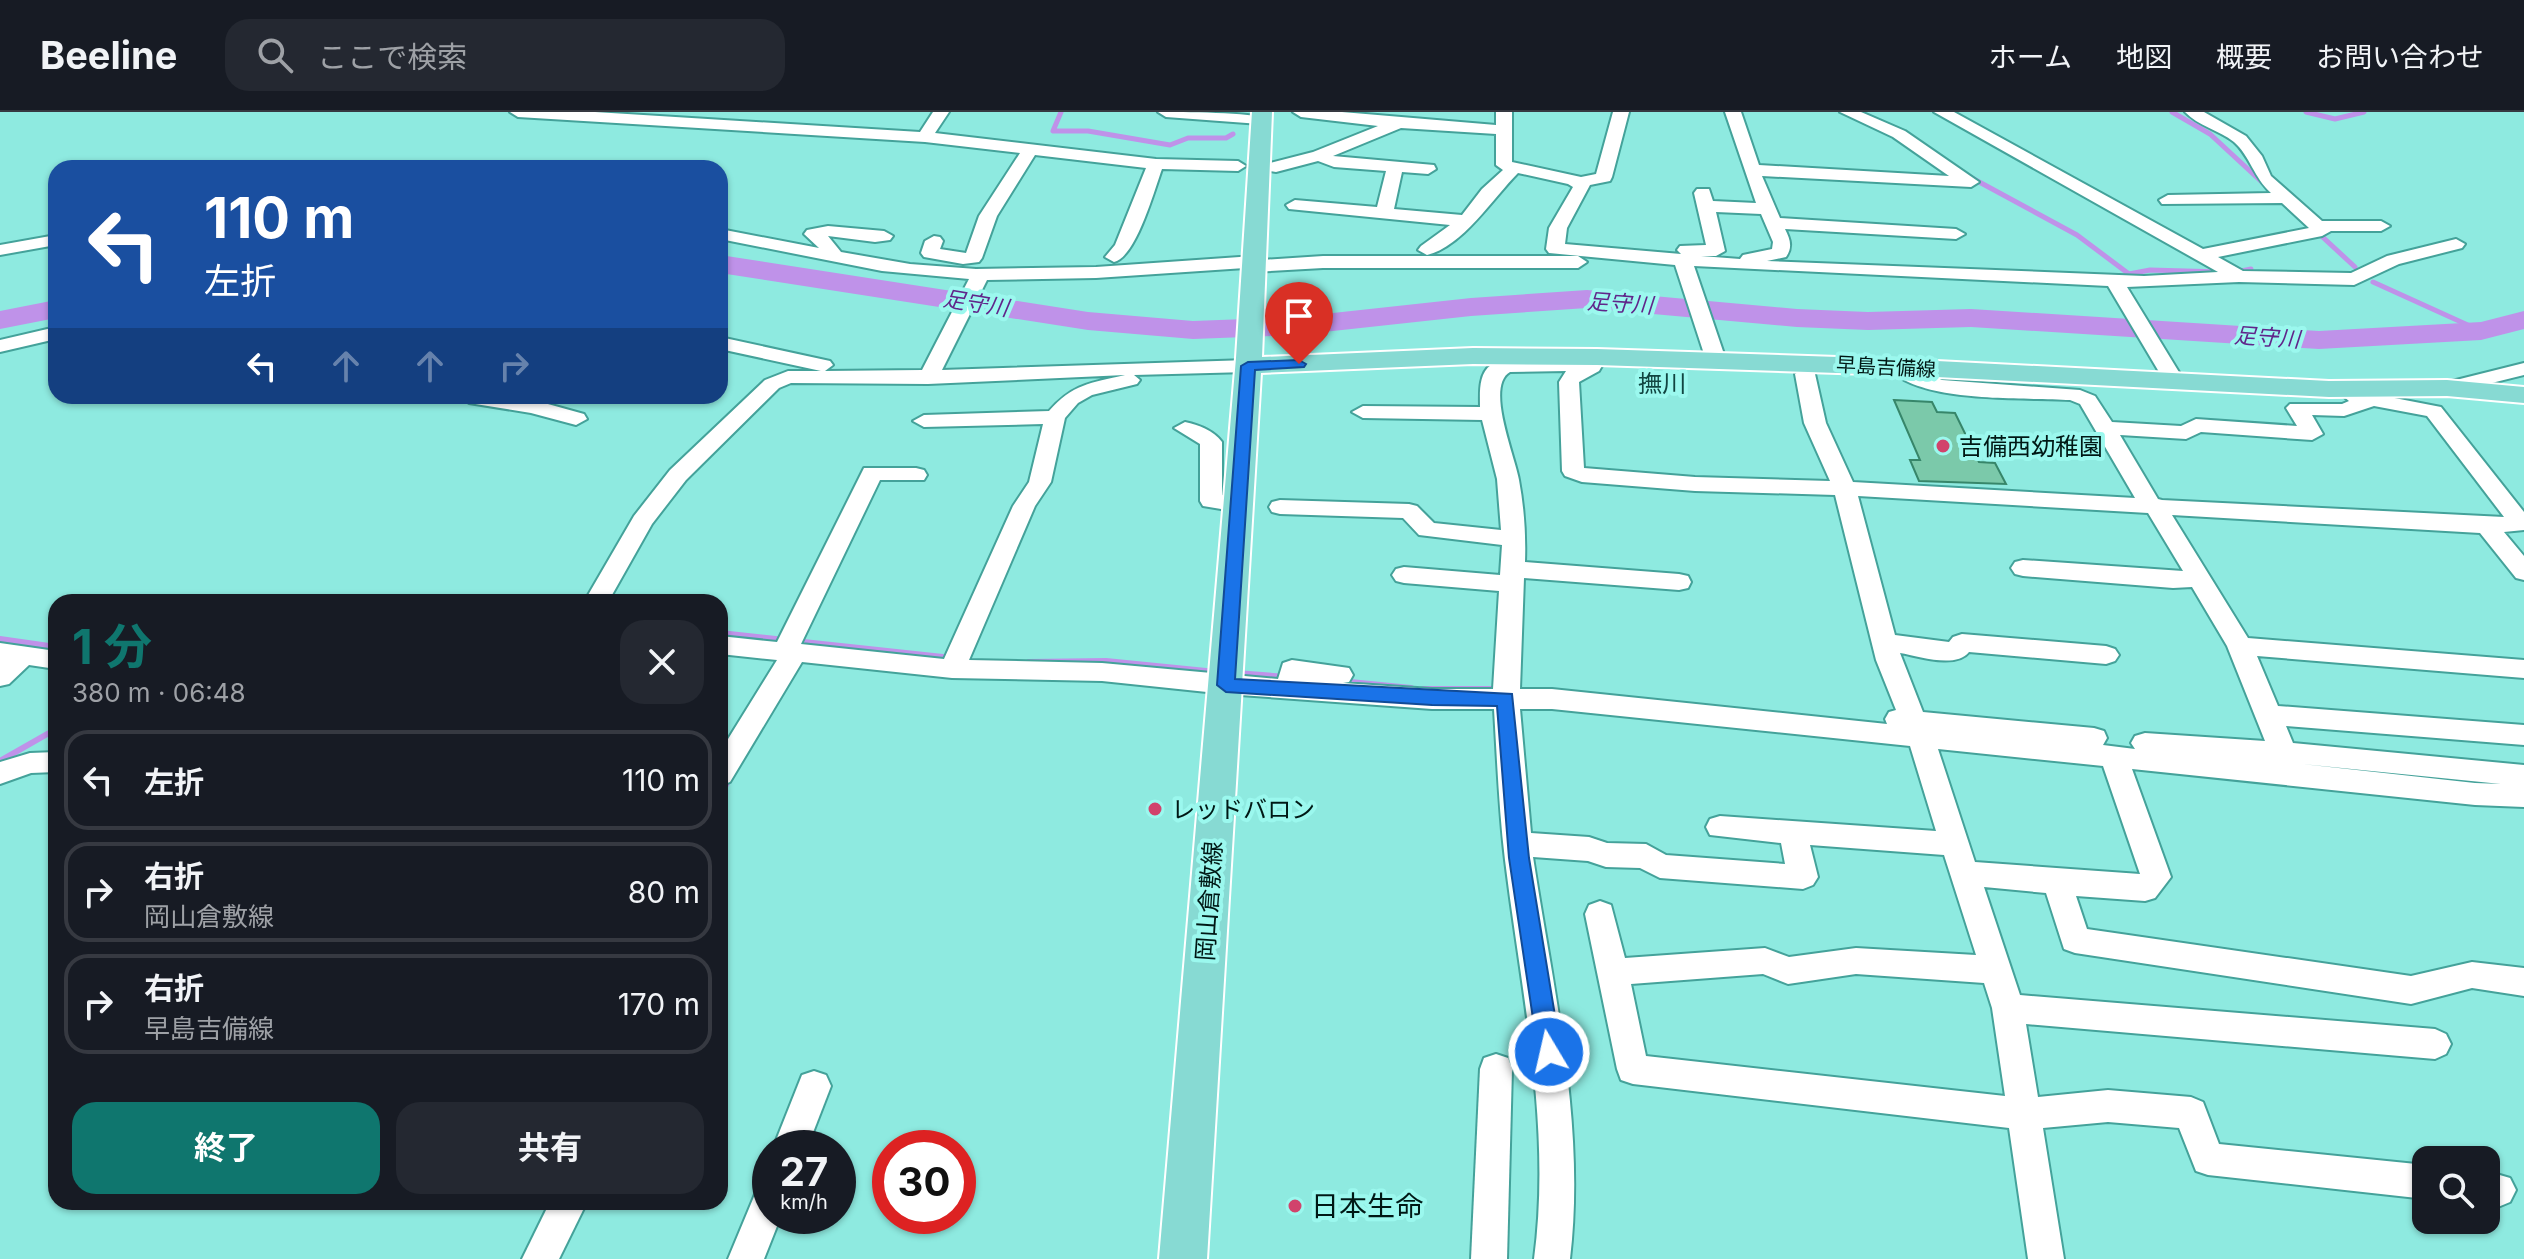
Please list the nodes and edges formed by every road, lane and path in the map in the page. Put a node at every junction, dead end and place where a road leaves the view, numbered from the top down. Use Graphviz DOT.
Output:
graph roads {
  1 [pos="518,112"];
  2 [pos="941,112"];
  3 [pos="1166,112"];
  4 [pos="1301,112"];
  5 [pos="1621,112"];
  6 [pos="1733,112"];
  7 [pos="1848,112"];
  8 [pos="1942,112"];
  9 [pos="2193,112"];
  10 [pos="1261,115"];
  11 [pos="1504,121"];
  12 [pos="1399,123"];
  13 [pos="925,137"];
  14 [pos="1031,149"];
  15 [pos="1319,156"];
  16 [pos="1156,164"];
  17 [pos="1238,166"];
  18 [pos="1276,167"];
  19 [pos="1395,167"];
  20 [pos="1514,168"];
  21 [pos="1428,169"];
  22 [pos="1752,170"];
  23 [pos="1579,183"];
  24 [pos="2282,198"];
  25 [pos="2168,200"];
  26 [pos="1295,205"];
  27 [pos="1384,213"];
  28 [pos="1772,216"];
  29 [pos="1467,221"];
  30 [pos="2360,226"];
  31 [pos="2381,226"];
  32 [pos="2316,230"];
  33 [pos="1956,234"];
  34 [pos="728,235"];
  35 [pos="884,236"];
  36 [pos="48,241"];
  37 [pos="934,241"];
  38 [pos="2456,244"];
  39 [pos="0,250"];
  40 [pos="1427,250"];
  41 [pos="1559,250"];
  42 [pos="833,255"];
  43 [pos="2200,255"];
  44 [pos="1114,257"];
  45 [pos="2393,260"];
  46 [pos="1286,262"];
  47 [pos="1684,264"];
  48 [pos="1249,266"];
  49 [pos="982,271"];
  50 [pos="2239,276"];
  51 [pos="2115,282"];
  52 [pos="48,335"];
  53 [pos="728,345"];
  54 [pos="0,346"];
  55 [pos="1715,358"];
  56 [pos="1595,360"];
  57 [pos="1249,362"];
  58 [pos="1167,367"];
  59 [pos="1898,367"];
  60 [pos="2524,369"];
  61 [pos="1805,374"];
  62 [pos="929,375"];
  63 [pos="878,376"];
  64 [pos="2173,379"];
  65 [pos="2447,388"];
  66 [pos="2329,389"];
  67 [pos="2524,395"];
  68 [pos="2369,401"];
  69 [pos="514,404"];
  70 [pos="1363,412"];
  71 [pos="1492,414"];
  72 [pos="1055,417"];
  73 [pos="576,419"];
  74 [pos="924,421"];
  75 [pos="1185,428"];
  76 [pos="2104,428"];
  77 [pos="916,475"];
  78 [pos="1845,488"];
  79 [pos="1239,505"];
  80 [pos="2152,505"];
  81 [pos="1280,507"];
  82 [pos="2522,523"];
  83 [pos="2487,526"];
  84 [pos="1514,539"];
  85 [pos="2023,568"];
  86 [pos="2524,572"];
  87 [pos="1404,575"];
  88 [pos="1512,577"];
  89 [pos="2200,578"];
  90 [pos="1679,582"];
  91 [pos="601,594"];
  92 [pos="1885,642"];
  93 [pos="728,646"];
  94 [pos="2240,646"];
  95 [pos="790,651"];
  96 [pos="12,653"];
  97 [pos="2106,655"];
  98 [pos="48,659"];
  99 [pos="955,662"];
  100 [pos="2524,669"];
  101 [pos="1226,676"];
  102 [pos="0,677"];
  103 [pos="1505,690"];
  104 [pos="1767,709"];
  105 [pos="2268,715"];
  106 [pos="1917,729"];
  107 [pos="2524,735"];
  108 [pos="2114,758"];
  109 [pos="728,761"];
  110 [pos="48,762"];
  111 [pos="2289,765"];
  112 [pos="0,773"];
  113 [pos="2524,776"];
  114 [pos="2524,796"];
  115 [pos="1720,827"];
  116 [pos="1793,833"];
  117 [pos="1517,844"];
  118 [pos="1962,858"];
  119 [pos="2057,882"];
  120 [pos="1600,914"];
  121 [pos="1996,970"];
  122 [pos="1613,972"];
  123 [pos="2524,982"];
  124 [pos="2008,1008"];
  125 [pos="2435,1044"];
  126 [pos="1496,1069"];
  127 [pos="814,1086"];
  128 [pos="2025,1114"];
  129 [pos="797,1130"];
  130 [pos="2412,1181"];
  131 [pos="565,1210"];
  132 [pos="756,1234"];
  133 [pos="540,1259"];
  134 [pos="746,1259"];
  135 [pos="1183,1259"];
  136 [pos="1489,1259"];
  137 [pos="1552,1259"];
  138 [pos="2046,1259"];
  1 -- 13 [label="street"];
  2 -- 13 [label="street"];
  3 -- 10 [label="street"];
  4 -- 12 [label="street"];
  5 -- 23 [label="street"];
  6 -- 22 [label="street"];
  7 -- 22 [label="street"];
  8 -- 43 [label="street"];
  9 -- 24 [label="street"];
  10 -- 48 [label="main road, 岡山倉敷線"];
  11 -- 12 [label="street"];
  11 -- 20 [label="street"];
  12 -- 15 [label="street"];
  13 -- 14 [label="street"];
  14 -- 16 [label="street"];
  14 -- 49 [label="street"];
  15 -- 18 [label="street"];
  15 -- 19 [label="street"];
  16 -- 17 [label="street"];
  16 -- 44 [label="street"];
  19 -- 21 [label="street"];
  19 -- 27 [label="street"];
  20 -- 23 [label="street"];
  20 -- 29 [label="street"];
  22 -- 28 [label="street"];
  23 -- 41 [label="street"];
  24 -- 25 [label="street"];
  24 -- 32 [label="street"];
  26 -- 27 [label="street"];
  27 -- 29 [label="street"];
  28 -- 33 [label="street"];
  28 -- 41 [label="street"];
  28 -- 47 [label="street"];
  29 -- 40 [label="street"];
  30 -- 31 [label="street"];
  30 -- 32 [label="street"];
  30 -- 45 [label="street"];
  32 -- 43 [label="street"];
  34 -- 42 [label="street"];
  35 -- 42 [label="street"];
  36 -- 39 [label="street"];
  37 -- 49 [label="street"];
  38 -- 45 [label="street"];
  40 -- 41 [label="street"];
  40 -- 46 [label="street"];
  41 -- 47 [label="street"];
  42 -- 49 [label="street"];
  43 -- 50 [label="street"];
  44 -- 48 [label="street"];
  44 -- 49 [label="street"];
  45 -- 50 [label="street"];
  46 -- 47 [label="street"];
  46 -- 48 [label="street"];
  47 -- 51 [label="street"];
  47 -- 55 [label="street"];
  48 -- 49 [label="street"];
  48 -- 57 [label="main road, 岡山倉敷線"];
  49 -- 62 [label="street"];
  50 -- 51 [label="street"];
  51 -- 64 [label="street"];
  52 -- 54 [label="street"];
  53 -- 63 [label="street"];
  55 -- 56 [label="main road, 早島吉備線"];
  55 -- 59 [label="main road, 早島吉備線"];
  56 -- 57 [label="main road, 早島吉備線"];
  56 -- 71 [label="street"];
  56 -- 78 [label="street"];
  57 -- 58 [label="street"];
  57 -- 79 [label="main road, 岡山倉敷線"];
  58 -- 62 [label="street"];
  58 -- 72 [label="street"];
  59 -- 64 [label="main road, 早島吉備線"];
  59 -- 76 [label="street"];
  60 -- 65 [label="street"];
  61 -- 78 [label="street"];
  62 -- 63 [label="street"];
  63 -- 91 [label="street"];
  64 -- 66 [label="main road, 早島吉備線"];
  65 -- 66 [label="main road, 早島吉備線"];
  65 -- 67 [label="main road, 早島吉備線"];
  66 -- 68 [label="street"];
  68 -- 76 [label="street"];
  68 -- 82 [label="street"];
  69 -- 73 [label="street"];
  70 -- 71 [label="street"];
  71 -- 84 [label="street"];
  72 -- 74 [label="street"];
  72 -- 99 [label="street"];
  75 -- 79 [label="street"];
  76 -- 80 [label="street"];
  77 -- 95 [label="street"];
  78 -- 80 [label="street"];
  78 -- 92 [label="street"];
  79 -- 101 [label="main road, 岡山倉敷線"];
  80 -- 83 [label="street"];
  80 -- 89 [label="street"];
  81 -- 84 [label="street"];
  82 -- 83 [label="street"];
  83 -- 86 [label="street"];
  84 -- 88 [label="street"];
  85 -- 89 [label="street"];
  87 -- 88 [label="street"];
  88 -- 90 [label="street"];
  88 -- 103 [label="street"];
  89 -- 94 [label="street"];
  92 -- 97 [label="street"];
  92 -- 106 [label="street"];
  93 -- 95 [label="street"];
  94 -- 100 [label="street"];
  94 -- 105 [label="street"];
  95 -- 99 [label="street"];
  95 -- 109 [label="street"];
  96 -- 98 [label="street"];
  96 -- 102 [label="street"];
  99 -- 101 [label="street"];
  101 -- 103 [label="street"];
  101 -- 135 [label="main road, 岡山倉敷線"];
  103 -- 106 [label="street"];
  103 -- 117 [label="street"];
  104 -- 106 [label="street"];
  105 -- 107 [label="street"];
  105 -- 111 [label="street"];
  106 -- 108 [label="street"];
  106 -- 111 [label="street"];
  106 -- 118 [label="street"];
  108 -- 111 [label="street"];
  108 -- 119 [label="street"];
  110 -- 112 [label="street"];
  111 -- 113 [label="street"];
  111 -- 114 [label="street"];
  115 -- 116 [label="street"];
  116 -- 117 [label="street"];
  116 -- 118 [label="street"];
  117 -- 137 [label="street"];
  118 -- 119 [label="street"];
  118 -- 121 [label="street"];
  119 -- 123 [label="street"];
  120 -- 122 [label="street"];
  121 -- 122 [label="street"];
  121 -- 124 [label="street"];
  122 -- 128 [label="street"];
  124 -- 125 [label="street"];
  124 -- 128 [label="street"];
  126 -- 136 [label="street"];
  127 -- 129 [label="street"];
  128 -- 130 [label="street"];
  128 -- 138 [label="street"];
  131 -- 133 [label="street"];
  132 -- 134 [label="street"];
}
